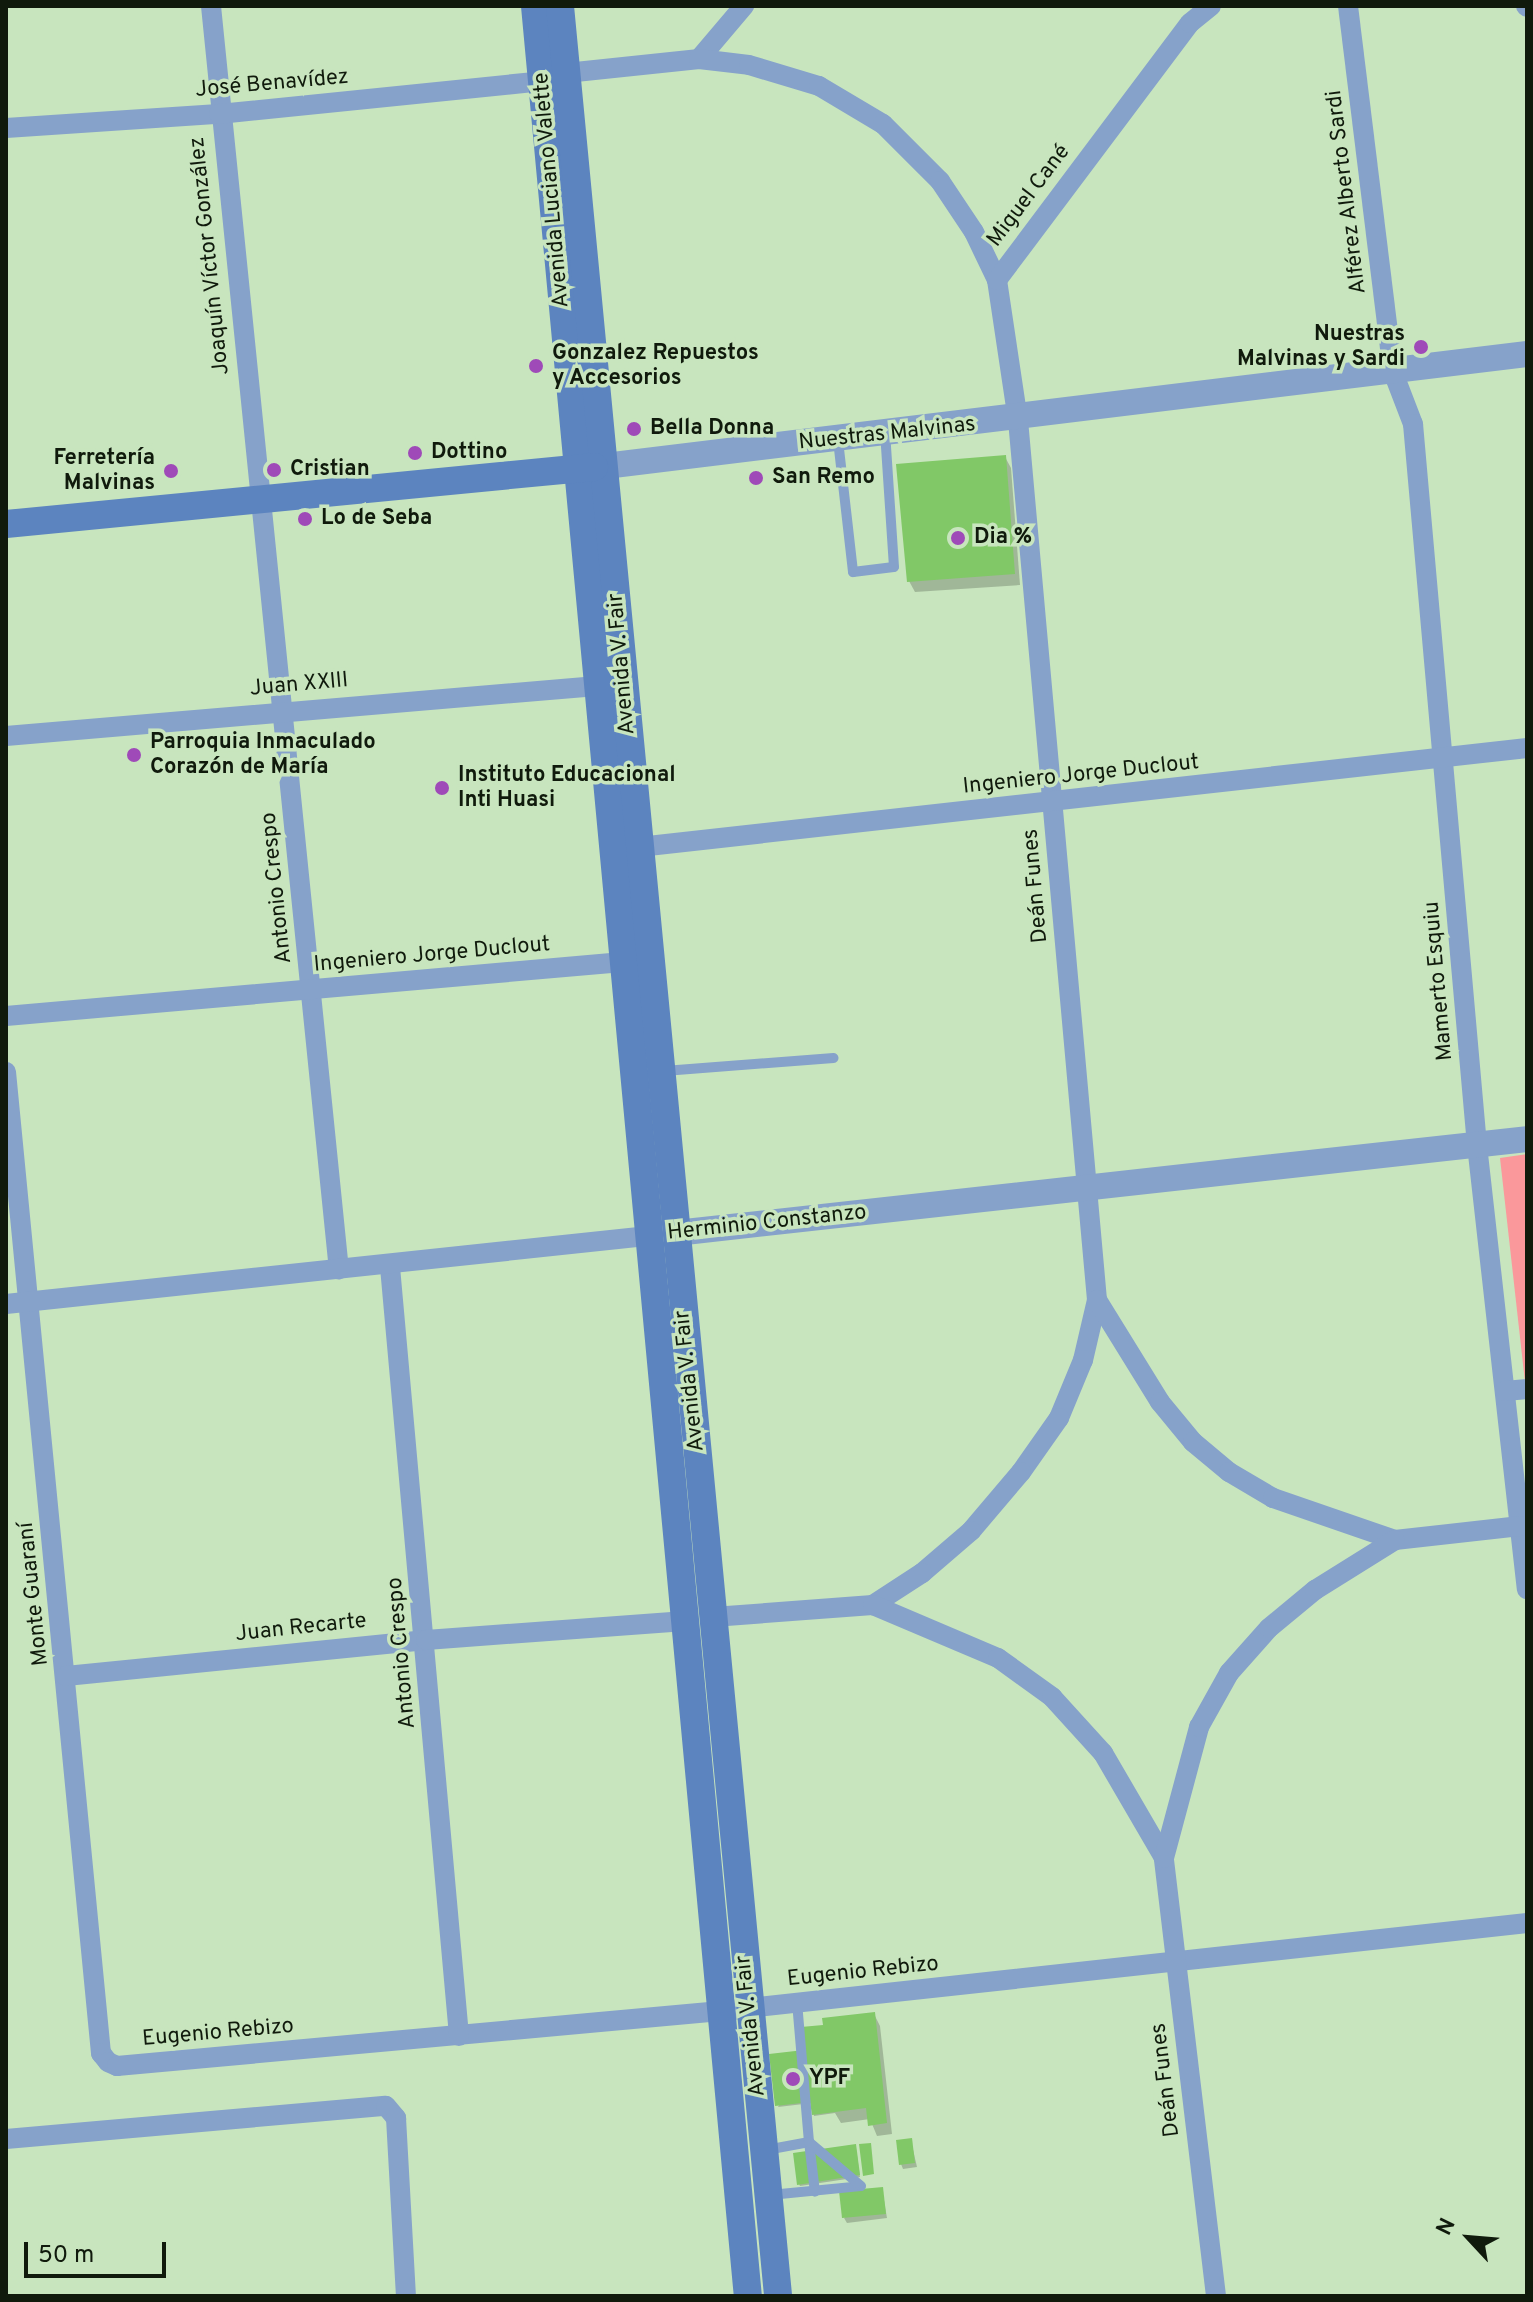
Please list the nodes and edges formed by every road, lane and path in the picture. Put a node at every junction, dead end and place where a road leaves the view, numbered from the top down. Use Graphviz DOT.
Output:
graph roads {
  1 [pos="211,6"];
  2 [pos="535,6"];
  3 [pos="560,6"];
  4 [pos="744,6"];
  5 [pos="1211,6"];
  6 [pos="1348,6"];
  7 [pos="699,59"];
  8 [pos="554,77"];
  9 [pos="219,114"];
  10 [pos="6,128"];
  11 [pos="997,280"];
  12 [pos="1527,354"];
  13 [pos="1393,372"];
  14 [pos="1018,420"];
  15 [pos="885,433"];
  16 [pos="838,438"];
  17 [pos="591,468"];
  18 [pos="261,500"];
  19 [pos="6,524"];
  20 [pos="597,686"];
  21 [pos="282,710"];
  22 [pos="6,736"];
  23 [pos="1527,748"];
  24 [pos="1444,757"];
  25 [pos="1052,803"];
  26 [pos="639,847"];
  27 [pos="623,962"];
  28 [pos="313,990"];
  29 [pos="6,1016"];
  30 [pos="834,1058"];
  31 [pos="662,1071"];
  32 [pos="6,1072"];
  33 [pos="1527,1139"];
  34 [pos="1477,1145"];
  35 [pos="1088,1190"];
  36 [pos="662,1234"];
  37 [pos="390,1267"];
  38 [pos="339,1270"];
  39 [pos="1097,1300"];
  40 [pos="30,1302"];
  41 [pos="6,1304"];
  42 [pos="1527,1389"];
  43 [pos="1505,1391"];
  44 [pos="1520,1526"];
  45 [pos="1395,1540"];
  46 [pos="1527,1589"];
  47 [pos="873,1605"];
  48 [pos="699,1619"];
  49 [pos="426,1640"];
  50 [pos="66,1676"];
  51 [pos="1164,1858"];
  52 [pos="1527,1923"];
  53 [pos="1176,1963"];
  54 [pos="797,2003"];
  55 [pos="735,2010"];
  56 [pos="459,2036"];
  57 [pos="108,2062"];
  58 [pos="6,2139"];
  59 [pos="809,2142"];
  60 [pos="764,2150"];
  61 [pos="815,2192"];
  62 [pos="768,2196"];
  63 [pos="406,2296"];
  64 [pos="748,2296"];
  65 [pos="778,2296"];
  66 [pos="1216,2296"];
  1 -- 9 [label="street, Joaquín Víctor González"];
  2 -- 8 [label="main road, Avenida Luciano Valette"];
  3 -- 8 [label="main road, Avenida Luciano Valette"];
  4 -- 7 [label="street"];
  5 -- 11 [label="street, Miguel Cané"];
  6 -- 13 [label="street, Alférez Alberto Sardi"];
  7 -- 8 [label="street, José Benavídez"];
  7 -- 11 [label="street, Miguel Cané"];
  8 -- 9 [label="street, José Benavídez"];
  8 -- 17 [label="main road, Avenida Luciano Valette"];
  9 -- 10 [label="street, José Benavídez"];
  9 -- 18 [label="street, Joaquín Víctor González"];
  11 -- 14 [label="street, Deán Funes"];
  12 -- 13 [label="street, Nuestras Malvinas"];
  13 -- 14 [label="street, Nuestras Malvinas"];
  13 -- 24 [label="street, Mamerto Esquiu"];
  14 -- 15 [label="street, Nuestras Malvinas"];
  14 -- 25 [label="street, Deán Funes"];
  15 -- 16 [label="street, Nuestras Malvinas"];
  15 -- 16 [label="lane"];
  16 -- 17 [label="street, Nuestras Malvinas"];
  17 -- 18 [label="main road, Nuestras Malvinas"];
  17 -- 20 [label="main road, Avenida V. Fair"];
  17 -- 26 [label="main road, Avenida V. Fair"];
  18 -- 19 [label="main road, Nuestras Malvinas"];
  18 -- 21 [label="street, Antonio Crespo"];
  20 -- 21 [label="street, Juan XXIII"];
  20 -- 27 [label="main road, Avenida V. Fair"];
  21 -- 22 [label="street, Juan XXIII"];
  21 -- 28 [label="street, Antonio Crespo"];
  23 -- 24 [label="street, Ingeniero Jorge Duclout"];
  24 -- 25 [label="street, Ingeniero Jorge Duclout"];
  24 -- 34 [label="street, Mamerto Esquiu"];
  25 -- 26 [label="street, Ingeniero Jorge Duclout"];
  25 -- 35 [label="street, Deán Funes"];
  26 -- 31 [label="main road, Avenida V. Fair"];
  27 -- 28 [label="street, Ingeniero Jorge Duclout"];
  27 -- 36 [label="main road, Avenida V. Fair"];
  28 -- 29 [label="street, Ingeniero Jorge Duclout"];
  28 -- 38 [label="street, Antonio Crespo"];
  30 -- 31 [label="lane"];
  31 -- 36 [label="main road, Avenida V. Fair"];
  32 -- 40 [label="street, Monte Guaraní"];
  33 -- 34 [label="street, Herminio Constanzo"];
  34 -- 35 [label="street, Herminio Constanzo"];
  34 -- 43 [label="street, Mamerto Esquiu"];
  35 -- 36 [label="street, Herminio Constanzo"];
  35 -- 39 [label="street, Deán Funes"];
  36 -- 37 [label="street, Herminio Constanzo"];
  36 -- 48 [label="main road, Avenida V. Fair"];
  37 -- 38 [label="street, Herminio Constanzo"];
  37 -- 49 [label="street, Antonio Crespo"];
  38 -- 40 [label="street, Herminio Constanzo"];
  39 -- 45 [label="street"];
  39 -- 47 [label="street"];
  40 -- 41 [label="street, Herminio Constanzo"];
  40 -- 50 [label="street, Monte Guaraní"];
  42 -- 43 [label="street"];
  43 -- 44 [label="street, Mamerto Esquiu"];
  44 -- 45 [label="street"];
  44 -- 46 [label="street, Mamerto Esquiu"];
  45 -- 51 [label="street"];
  47 -- 48 [label="street, Juan Recarte"];
  47 -- 51 [label="street"];
  48 -- 49 [label="street, Juan Recarte"];
  48 -- 55 [label="main road, Avenida V. Fair"];
  49 -- 50 [label="street, Juan Recarte"];
  49 -- 56 [label="street, Antonio Crespo"];
  50 -- 57 [label="street, Monte Guaraní"];
  51 -- 53 [label="street, Deán Funes"];
  52 -- 53 [label="street, Eugenio Rebizo"];
  53 -- 54 [label="street, Eugenio Rebizo"];
  53 -- 66 [label="street, Deán Funes"];
  54 -- 55 [label="street, Eugenio Rebizo"];
  54 -- 59 [label="lane"];
  55 -- 56 [label="street, Eugenio Rebizo"];
  55 -- 60 [label="main road, Avenida V. Fair"];
  55 -- 64 [label="main road, Avenida V. Fair"];
  56 -- 57 [label="street, Eugenio Rebizo"];
  58 -- 63 [label="street"];
  59 -- 60 [label="lane"];
  59 -- 61 [label="lane"];
  59 -- 61 [label="lane"];
  60 -- 62 [label="main road, Avenida V. Fair"];
  61 -- 62 [label="lane"];
  62 -- 65 [label="main road, Avenida V. Fair"];
}
